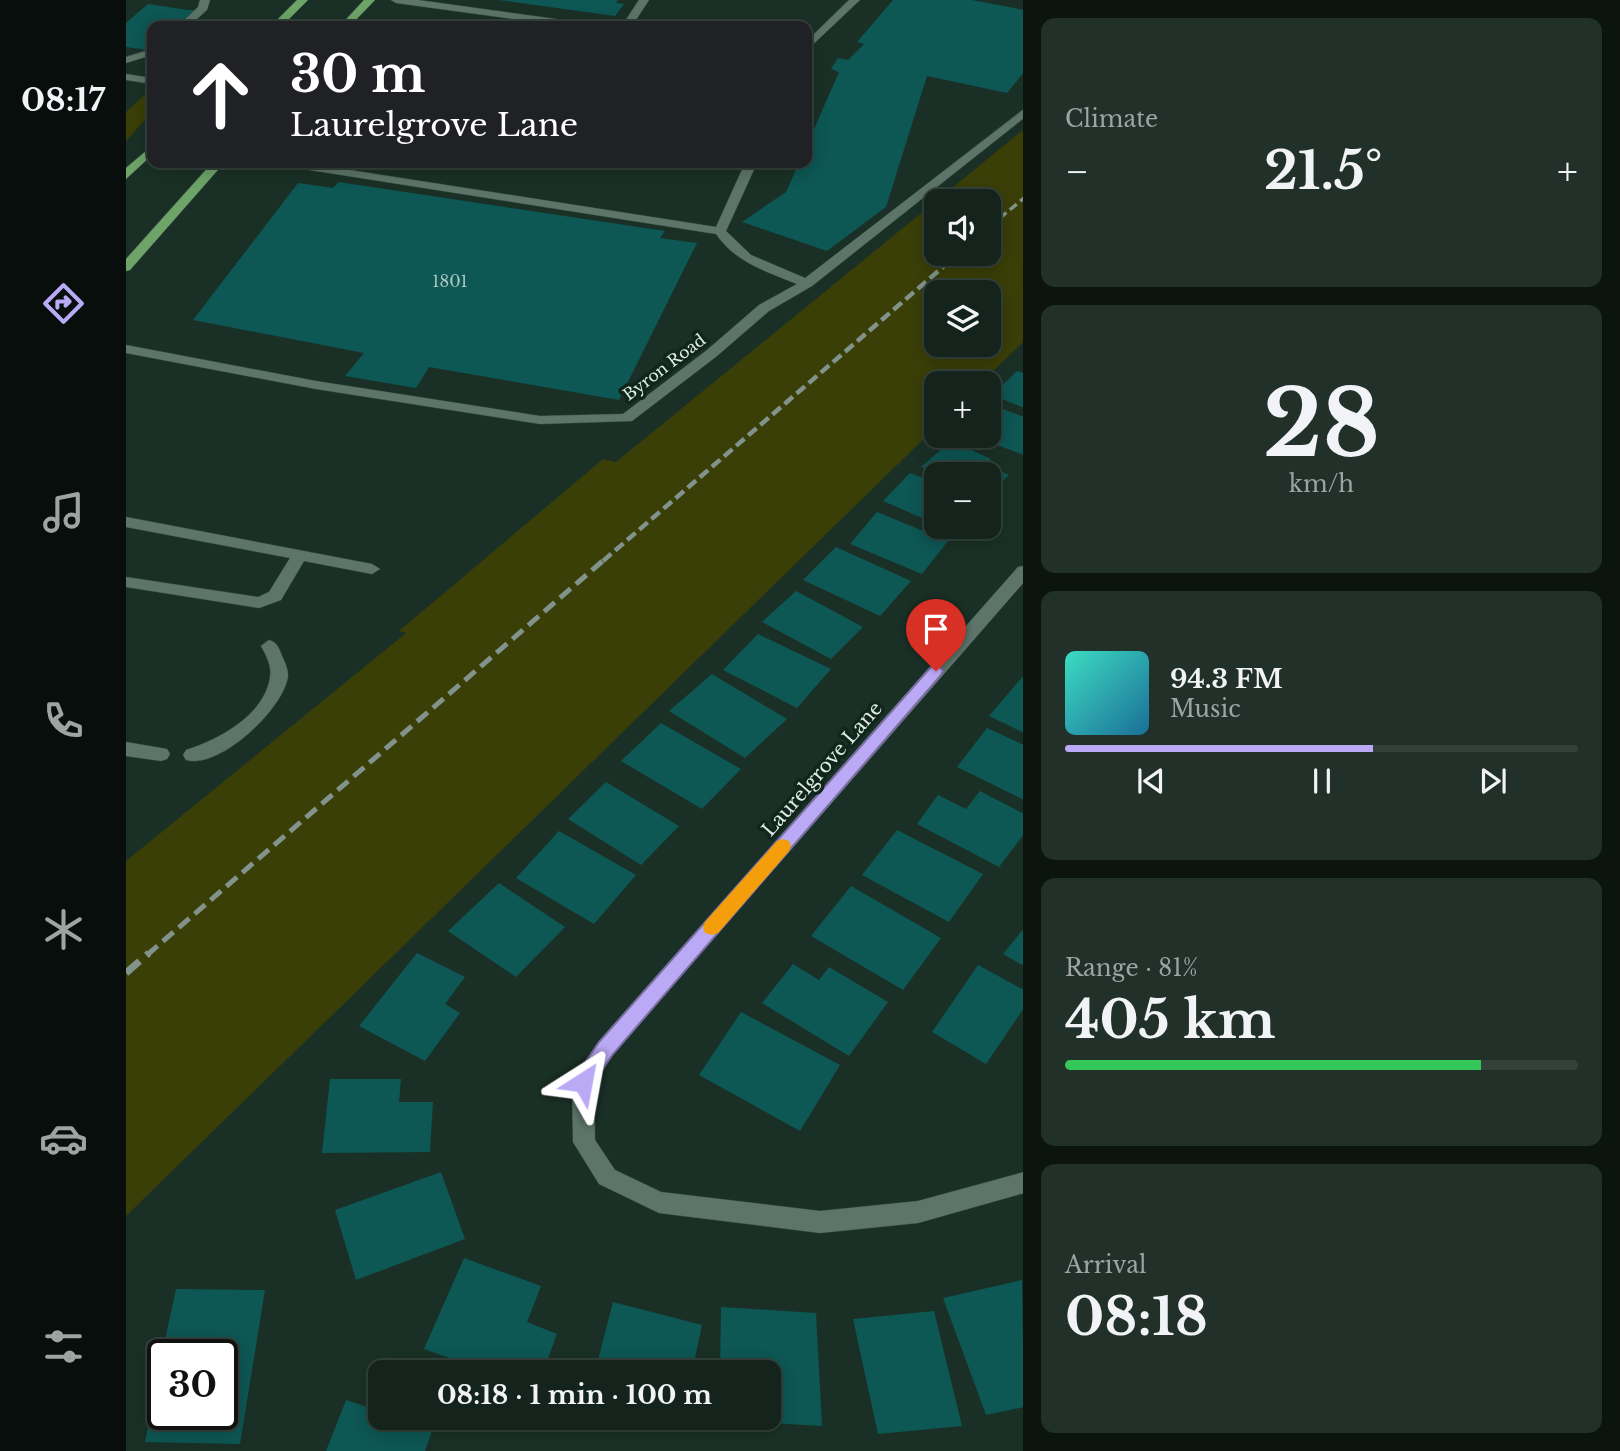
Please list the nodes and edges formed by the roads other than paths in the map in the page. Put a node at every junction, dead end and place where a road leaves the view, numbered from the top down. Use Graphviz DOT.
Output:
graph roads {
  1 [pos="205,0"];
  2 [pos="303,0"];
  3 [pos="370,0"];
  4 [pos="396,0"];
  5 [pos="644,0"];
  6 [pos="855,0"];
  7 [pos="188,21"];
  8 [pos="281,21"];
  9 [pos="350,21"];
  10 [pos="549,21"];
  11 [pos="630,21"];
  12 [pos="812,42"];
  13 [pos="147,54"];
  14 [pos="126,60"];
  15 [pos="126,77"];
  16 [pos="147,80"];
  17 [pos="1023,112"];
  18 [pos="147,154"];
  19 [pos="214,168"];
  20 [pos="316,168"];
  21 [pos="749,168"];
  22 [pos="126,175"];
  23 [pos="720,231"];
  24 [pos="126,267"];
  25 [pos="807,283"];
  26 [pos="126,349"];
  27 [pos="126,522"];
  28 [pos="300,555"];
  29 [pos="372,569"];
  30 [pos="1023,572"];
  31 [pos="126,582"];
  32 [pos="269,646"];
  33 [pos="126,749"];
  34 [pos="161,754"];
  35 [pos="192,755"];
  36 [pos="1023,1182"];
  1 -- 7 [label="street"];
  2 -- 8 [label="main road"];
  3 -- 9 [label="main road"];
  4 -- 10 [label="street"];
  5 -- 11 [label="street"];
  6 -- 12 [label="street"];
  13 -- 14 [label="street"];
  15 -- 16 [label="street"];
  17 -- 25 [label="street, Byron Road"];
  18 -- 22 [label="main road"];
  19 -- 24 [label="main road"];
  20 -- 23 [label="street"];
  21 -- 23 [label="street"];
  23 -- 25 [label="street"];
  25 -- 26 [label="street, Byron Road"];
  27 -- 28 [label="street"];
  28 -- 29 [label="street"];
  28 -- 31 [label="street"];
  30 -- 36 [label="street, Laurelgrove Lane"];
  32 -- 35 [label="street"];
  33 -- 34 [label="street"];
}
